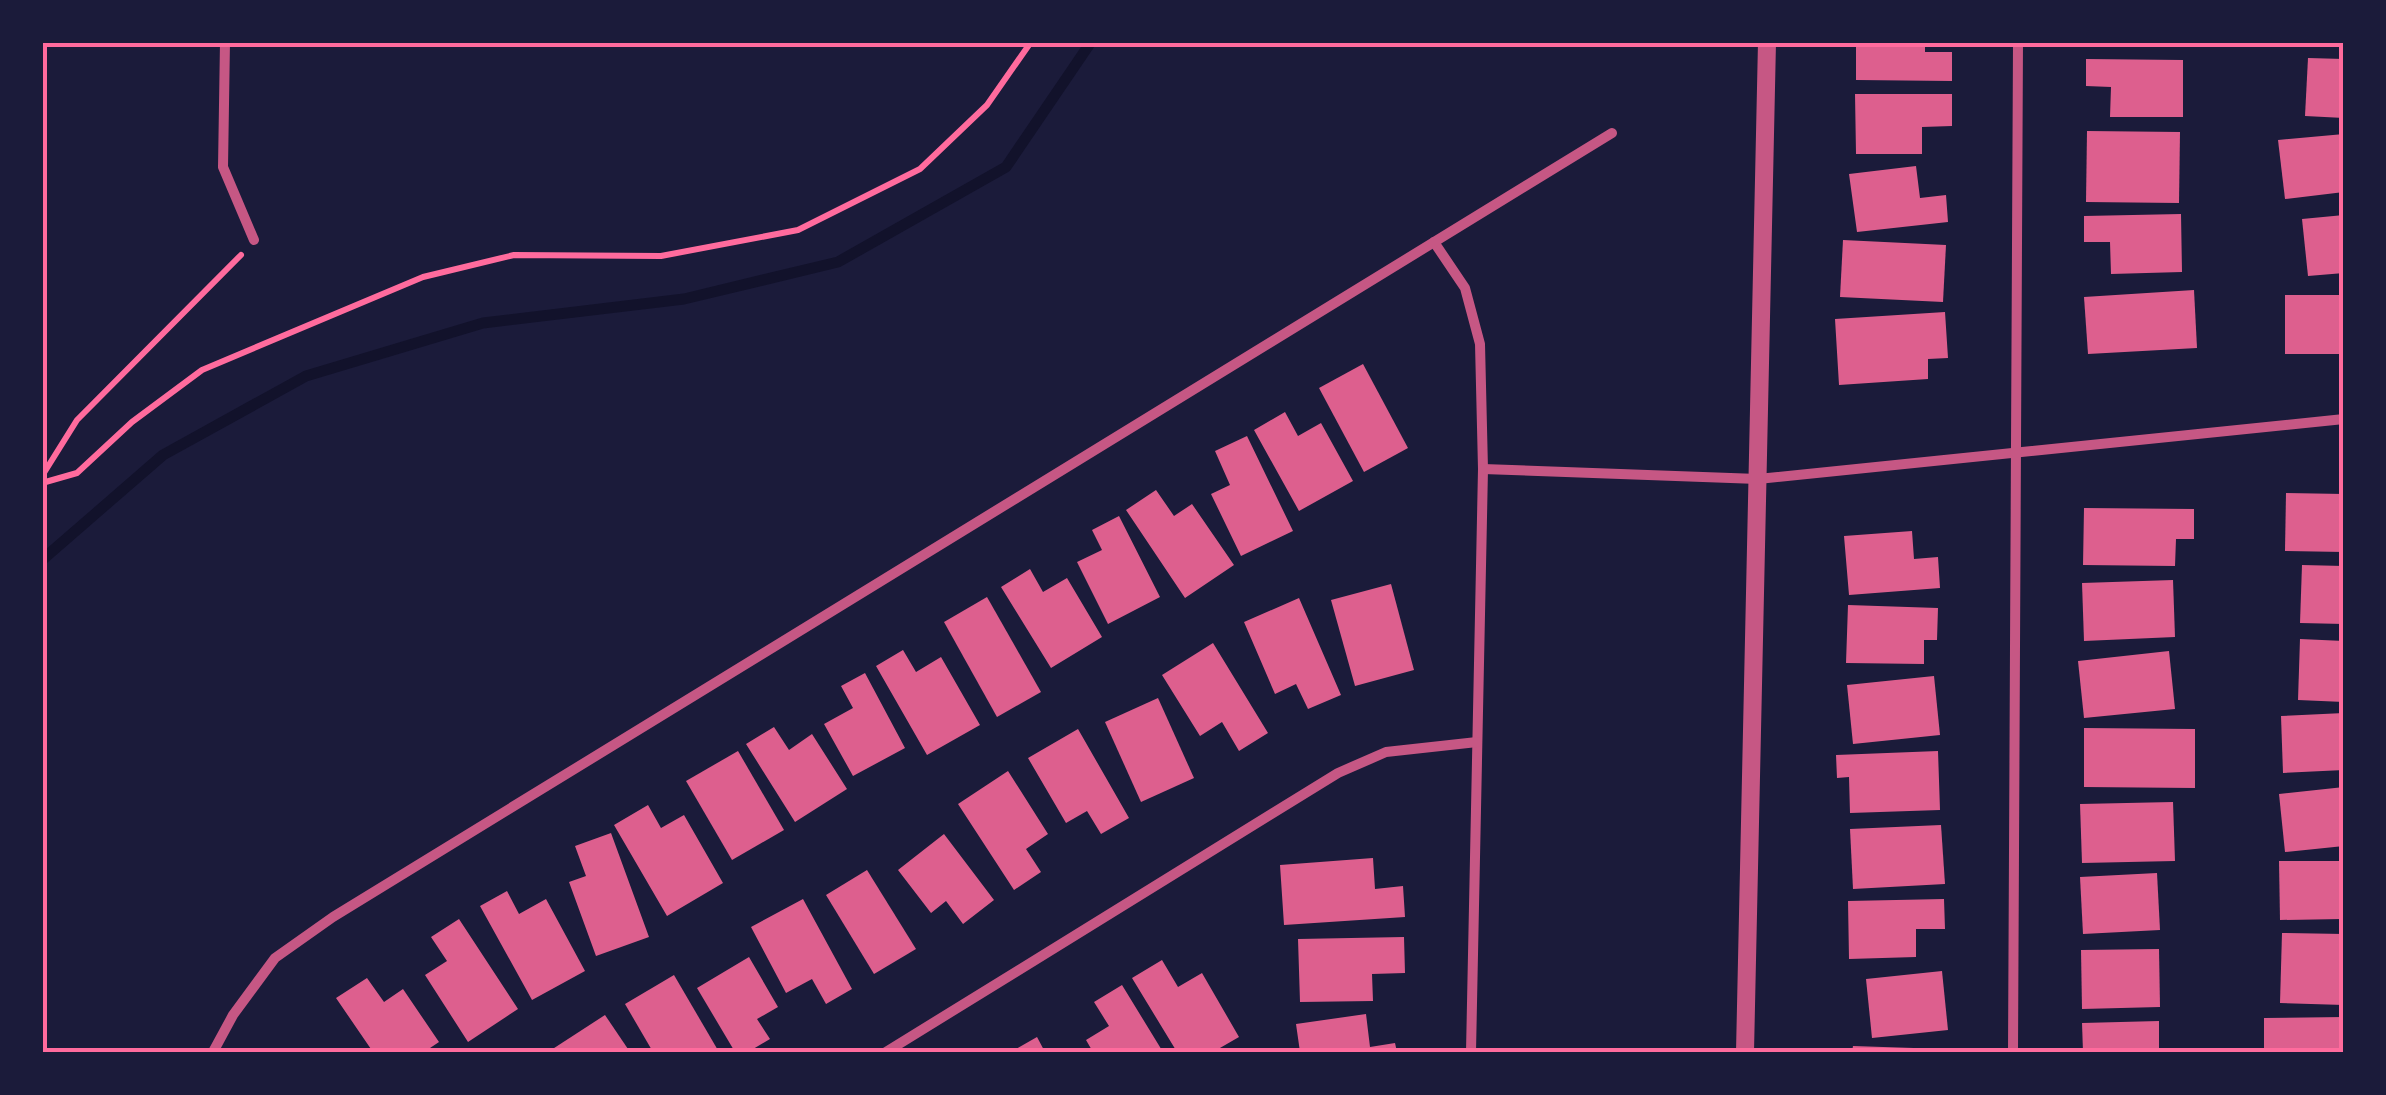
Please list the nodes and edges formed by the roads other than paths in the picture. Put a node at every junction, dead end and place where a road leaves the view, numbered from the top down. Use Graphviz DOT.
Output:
graph roads {
  1 [pos="225,42"];
  2 [pos="1767,42"];
  3 [pos="2018,42"];
  4 [pos="1612,133"];
  5 [pos="254,240"];
  6 [pos="1434,242"];
  7 [pos="2344,419"];
  8 [pos="2014,452"];
  9 [pos="1483,470"];
  10 [pos="1758,478"];
  11 [pos="1477,742"];
  12 [pos="213,1052"];
  13 [pos="886,1052"];
  14 [pos="1471,1052"];
  15 [pos="1745,1052"];
  16 [pos="2013,1052"];
  1 -- 5 [label="street"];
  2 -- 10 [label="street"];
  3 -- 8 [label="street"];
  4 -- 6 [label="street"];
  6 -- 9 [label="street"];
  6 -- 12 [label="street"];
  7 -- 8 [label="street"];
  8 -- 10 [label="street"];
  8 -- 16 [label="street"];
  9 -- 10 [label="street"];
  9 -- 11 [label="street"];
  10 -- 15 [label="street"];
  11 -- 13 [label="street"];
  11 -- 14 [label="street"];
}
